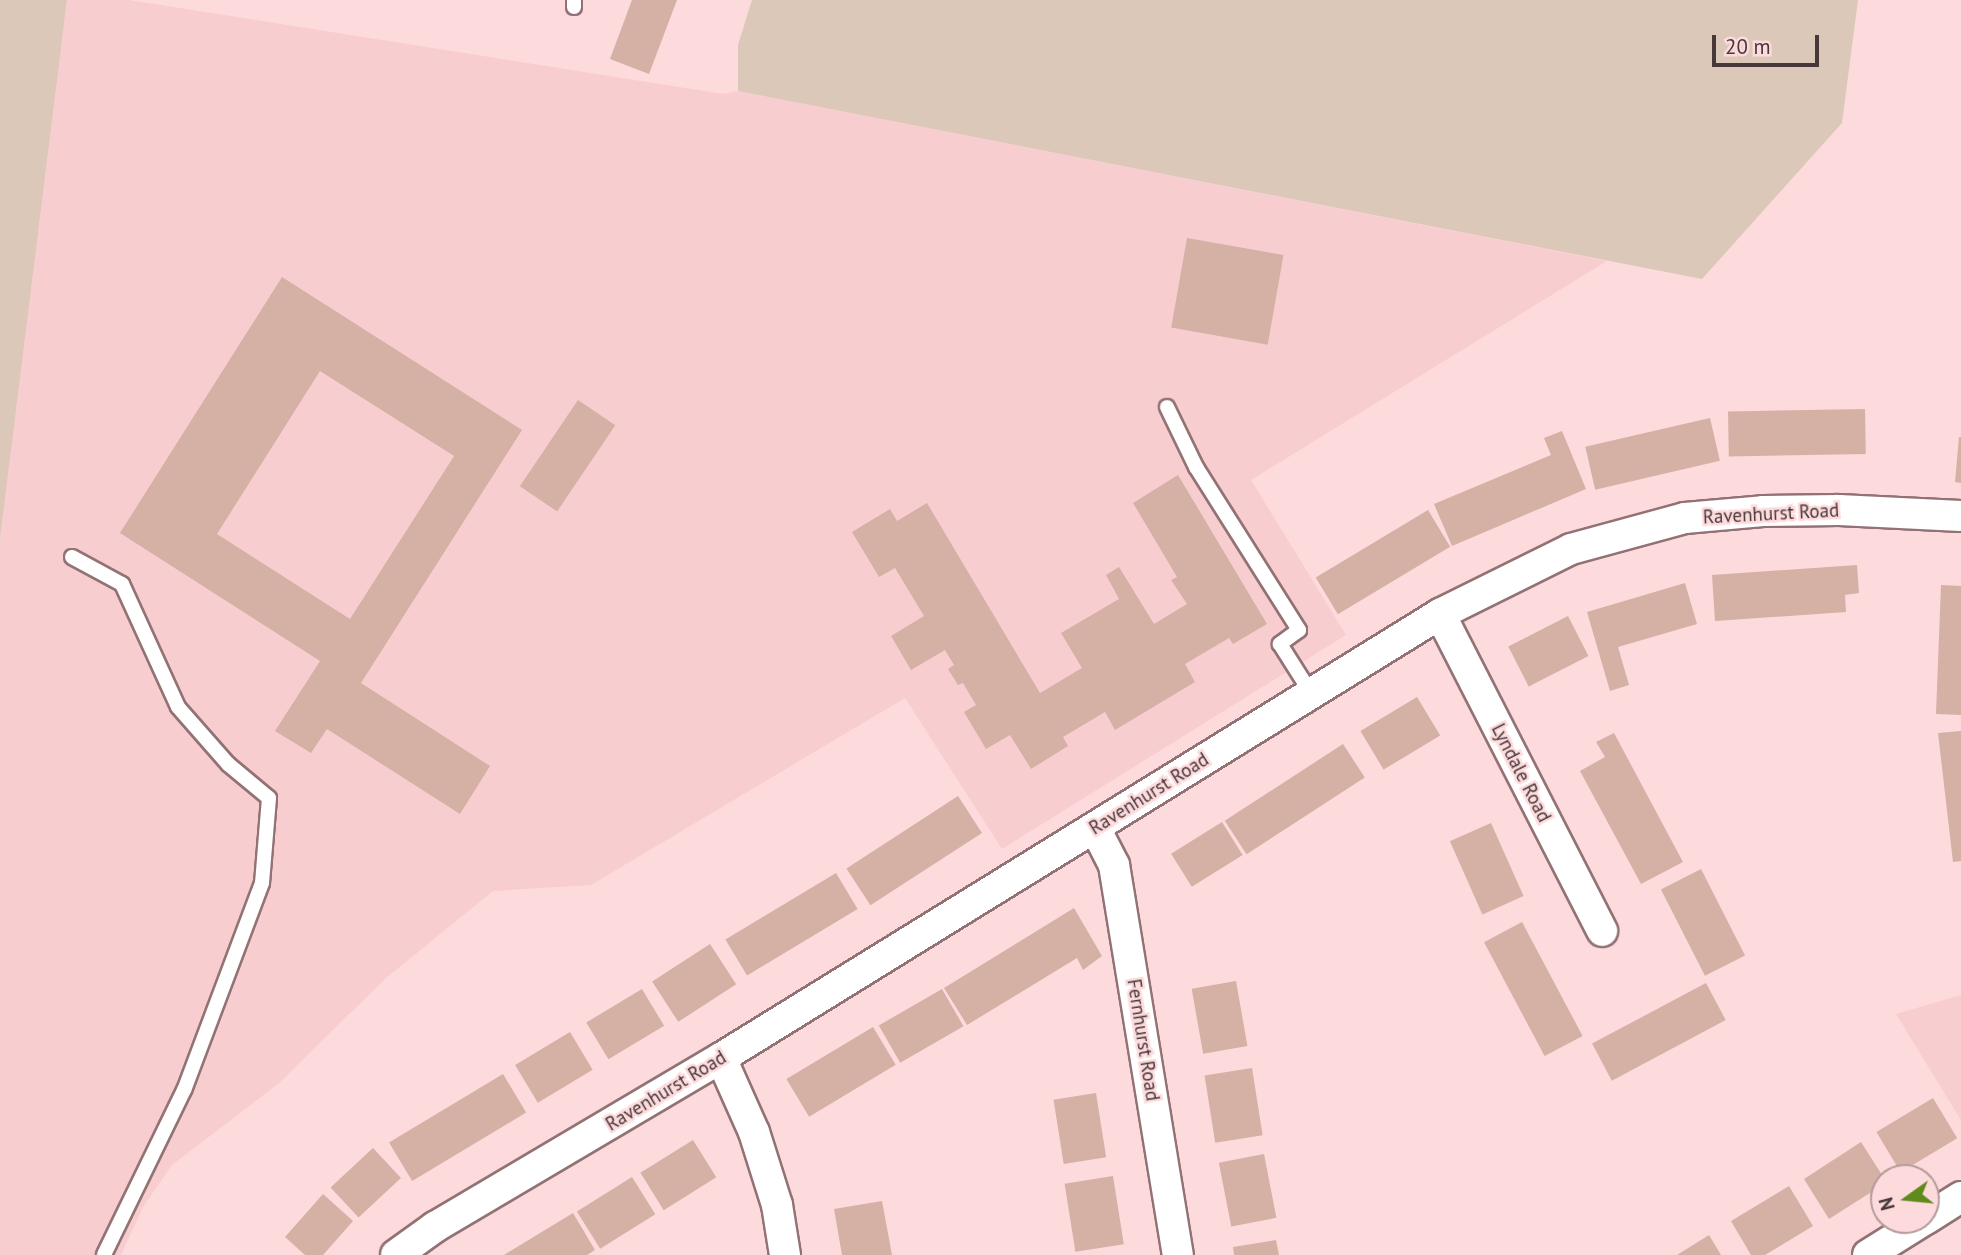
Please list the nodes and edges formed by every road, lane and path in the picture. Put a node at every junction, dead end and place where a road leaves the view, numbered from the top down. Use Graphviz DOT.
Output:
graph roads {
  1 [pos="1167,407"];
  2 [pos="1961,516"];
  3 [pos="72,557"];
  4 [pos="1440,614"];
  5 [pos="1311,693"];
  6 [pos="1095,828"];
  7 [pos="1602,931"];
  8 [pos="721,1058"];
  9 [pos="1961,1197"];
  10 [pos="1940,1210"];
  11 [pos="1901,1234"];
  12 [pos="104,1255"];
  13 [pos="396,1255"];
  14 [pos="785,1255"];
  15 [pos="1178,1255"];
  16 [pos="1868,1255"];
  1 -- 5 [label="lane"];
  2 -- 4 [label="street, Ravenhurst Road"];
  3 -- 12 [label="lane"];
  4 -- 5 [label="street, Ravenhurst Road"];
  4 -- 7 [label="street, Lyndale Road"];
  5 -- 6 [label="street, Ravenhurst Road"];
  6 -- 8 [label="street, Ravenhurst Road"];
  6 -- 15 [label="street, Fernhurst Road"];
  8 -- 13 [label="street, Ravenhurst Road"];
  8 -- 14 [label="street"];
  9 -- 10 [label="street"];
  11 -- 16 [label="street"];
}
